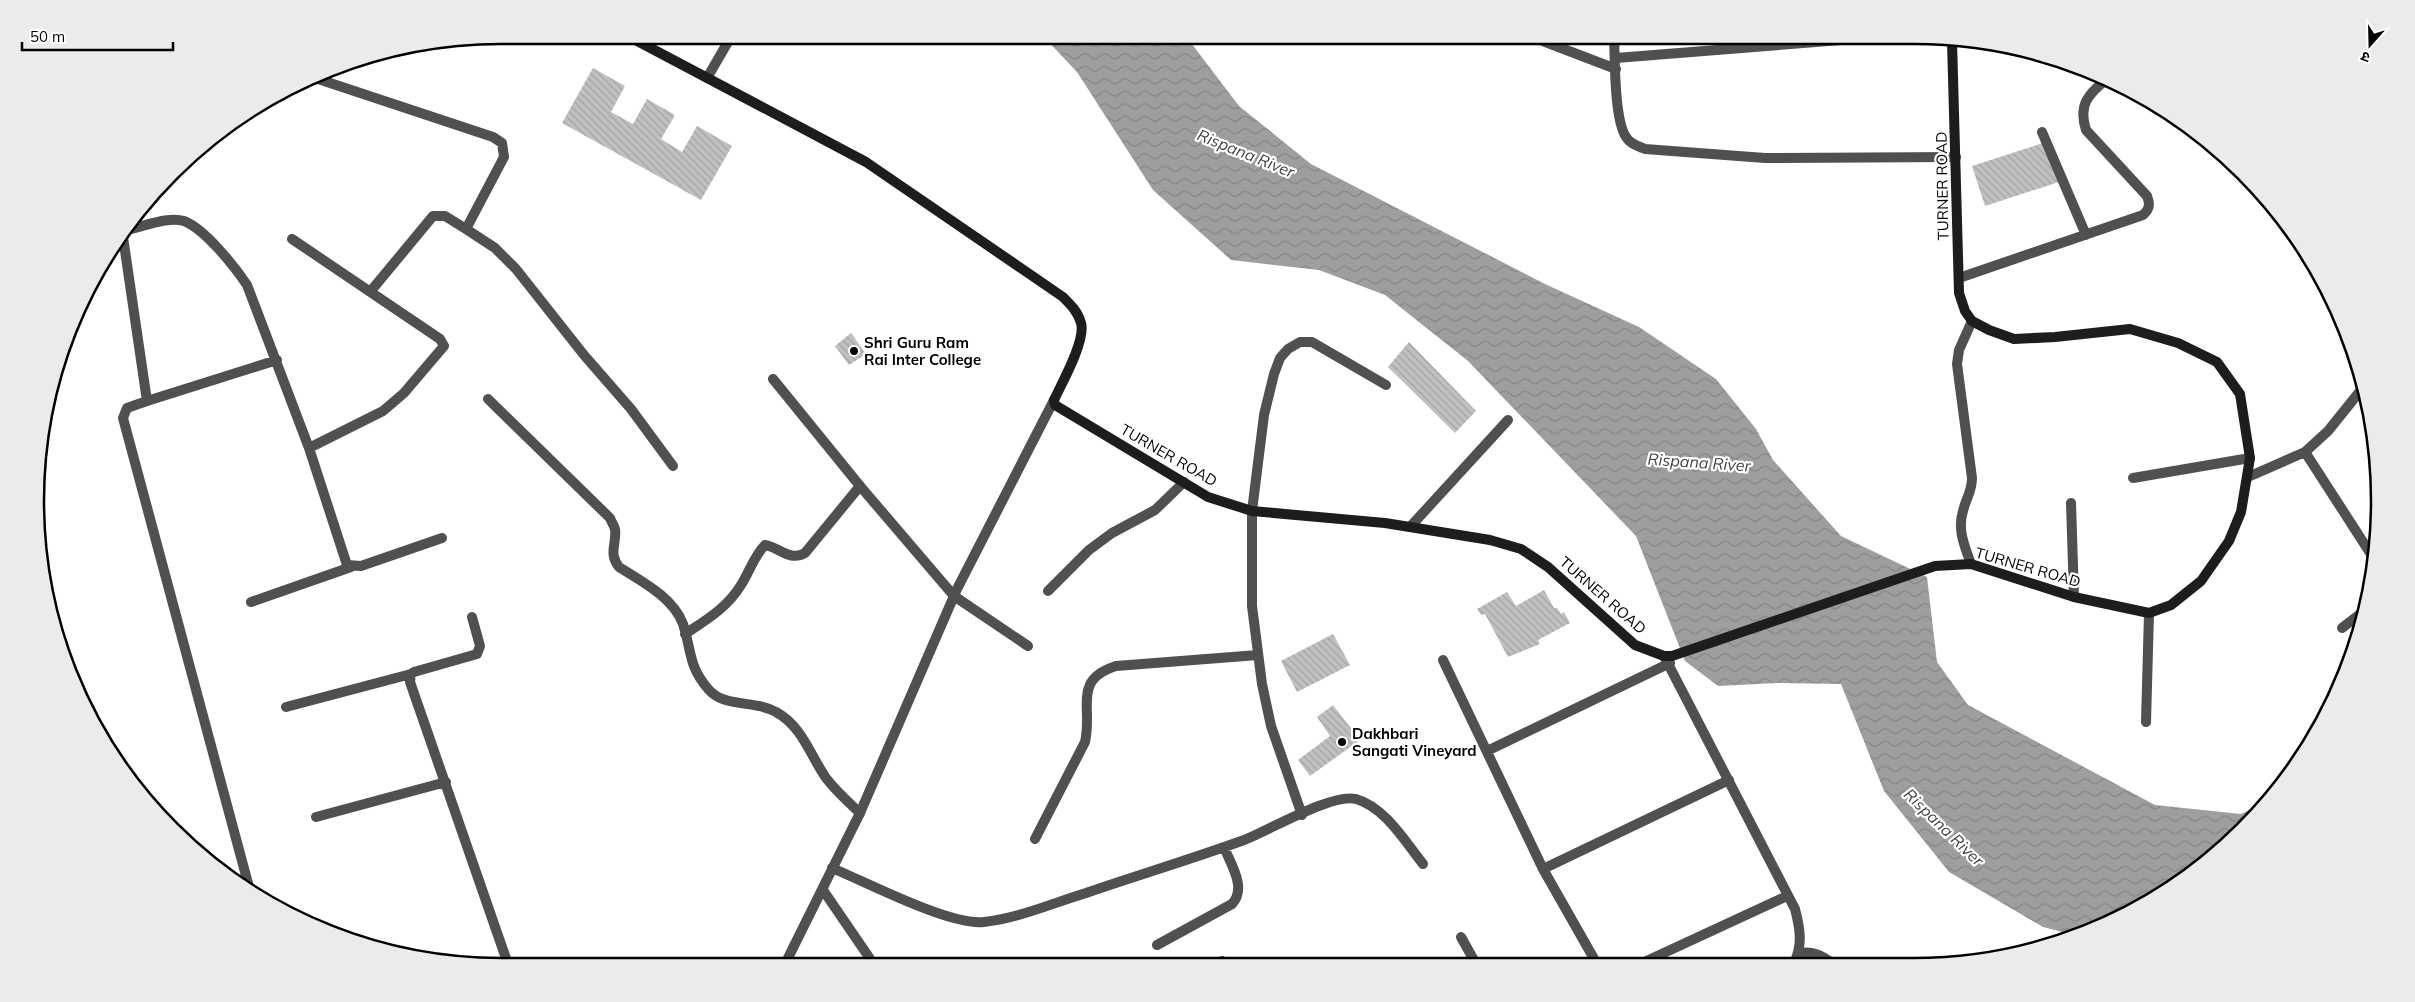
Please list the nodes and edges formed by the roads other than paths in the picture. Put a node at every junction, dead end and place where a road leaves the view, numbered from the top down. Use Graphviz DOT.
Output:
graph roads {
  1 [pos="643,44"];
  2 [pos="727,44"];
  3 [pos="1555,44"];
  4 [pos="1615,44"];
  5 [pos="1815,44"];
  6 [pos="1952,46"];
  7 [pos="1616,64"];
  8 [pos="707,78"];
  9 [pos="323,81"];
  10 [pos="2101,84"];
  11 [pos="2042,132"];
  12 [pos="1956,157"];
  13 [pos="134,228"];
  14 [pos="466,229"];
  15 [pos="2086,235"];
  16 [pos="292,239"];
  17 [pos="124,243"];
  18 [pos="1959,278"];
  19 [pos="370,292"];
  20 [pos="1972,321"];
  21 [pos="277,360"];
  22 [pos="772,379"];
  23 [pos="1386,385"];
  24 [pos="2358,393"];
  25 [pos="488,398"];
  26 [pos="1054,400"];
  27 [pos="147,401"];
  28 [pos="1508,420"];
  29 [pos="308,448"];
  30 [pos="2305,452"];
  31 [pos="2250,458"];
  32 [pos="674,466"];
  33 [pos="2248,477"];
  34 [pos="2133,478"];
  35 [pos="1184,482"];
  36 [pos="860,486"];
  37 [pos="2072,503"];
  38 [pos="1252,511"];
  39 [pos="1410,527"];
  40 [pos="442,538"];
  41 [pos="2368,550"];
  42 [pos="1971,564"];
  43 [pos="350,567"];
  44 [pos="1048,591"];
  45 [pos="954,596"];
  46 [pos="2074,597"];
  47 [pos="251,602"];
  48 [pos="2149,613"];
  49 [pos="472,618"];
  50 [pos="2356,618"];
  51 [pos="2342,628"];
  52 [pos="685,634"];
  53 [pos="1028,646"];
  54 [pos="1258,655"];
  55 [pos="1669,658"];
  56 [pos="1443,660"];
  57 [pos="411,674"];
  58 [pos="286,707"];
  59 [pos="2146,722"];
  60 [pos="1487,752"];
  61 [pos="1729,780"];
  62 [pos="446,782"];
  63 [pos="860,813"];
  64 [pos="1302,815"];
  65 [pos="316,817"];
  66 [pos="1035,839"];
  67 [pos="1224,847"];
  68 [pos="1423,864"];
  69 [pos="832,868"];
  70 [pos="1543,869"];
  71 [pos="247,881"];
  72 [pos="823,890"];
  73 [pos="1787,896"];
  74 [pos="1462,937"];
  75 [pos="1157,945"];
  76 [pos="1799,953"];
  77 [pos="506,958"];
  78 [pos="788,958"];
  79 [pos="870,958"];
  80 [pos="1473,958"];
  81 [pos="1593,958"];
  82 [pos="1653,958"];
  83 [pos="1797,958"];
  84 [pos="1824,958"];
  1 -- 8 [label="main road"];
  2 -- 8 [label="street"];
  3 -- 7 [label="street"];
  4 -- 7 [label="street"];
  5 -- 7 [label="street"];
  6 -- 12 [label="main road, TURNER ROAD"];
  7 -- 12 [label="street"];
  8 -- 26 [label="main road"];
  9 -- 14 [label="street"];
  10 -- 15 [label="street"];
  11 -- 15 [label="street"];
  12 -- 18 [label="main road, TURNER ROAD"];
  13 -- 21 [label="street"];
  14 -- 19 [label="street"];
  14 -- 32 [label="street"];
  15 -- 18 [label="street"];
  16 -- 19 [label="street"];
  17 -- 27 [label="street"];
  18 -- 20 [label="main road, TURNER ROAD"];
  19 -- 29 [label="street"];
  20 -- 31 [label="main road"];
  20 -- 42 [label="street"];
  21 -- 27 [label="street"];
  21 -- 29 [label="street"];
  22 -- 36 [label="street"];
  23 -- 38 [label="street"];
  24 -- 30 [label="street"];
  25 -- 52 [label="street"];
  26 -- 35 [label="main road, TURNER ROAD"];
  26 -- 45 [label="street"];
  27 -- 71 [label="street"];
  28 -- 39 [label="street"];
  29 -- 43 [label="street"];
  30 -- 33 [label="street"];
  30 -- 41 [label="street"];
  31 -- 33 [label="main road"];
  31 -- 34 [label="street"];
  33 -- 48 [label="main road"];
  35 -- 38 [label="main road, TURNER ROAD"];
  35 -- 44 [label="street"];
  36 -- 45 [label="street"];
  36 -- 52 [label="street"];
  37 -- 46 [label="street"];
  38 -- 39 [label="main road, TURNER ROAD"];
  38 -- 54 [label="street"];
  39 -- 55 [label="main road, TURNER ROAD"];
  40 -- 43 [label="street"];
  42 -- 46 [label="main road, TURNER ROAD"];
  42 -- 55 [label="main road, TURNER ROAD"];
  43 -- 47 [label="street"];
  45 -- 53 [label="street"];
  45 -- 63 [label="street"];
  46 -- 48 [label="main road, TURNER ROAD"];
  48 -- 59 [label="street"];
  49 -- 57 [label="street"];
  50 -- 51 [label="street"];
  52 -- 63 [label="street"];
  54 -- 64 [label="street"];
  54 -- 66 [label="street"];
  55 -- 60 [label="street"];
  55 -- 61 [label="street"];
  56 -- 60 [label="street"];
  57 -- 58 [label="street"];
  57 -- 62 [label="street"];
  60 -- 70 [label="street"];
  61 -- 70 [label="street"];
  61 -- 73 [label="street"];
  62 -- 65 [label="street"];
  62 -- 77 [label="street"];
  63 -- 69 [label="street"];
  64 -- 67 [label="street"];
  64 -- 68 [label="street"];
  67 -- 69 [label="street"];
  67 -- 75 [label="street"];
  69 -- 72 [label="street"];
  70 -- 81 [label="street"];
  72 -- 78 [label="street"];
  72 -- 79 [label="street"];
  73 -- 76 [label="street"];
  73 -- 82 [label="street"];
  74 -- 80 [label="street"];
  76 -- 83 [label="street"];
  76 -- 84 [label="street"];
}
